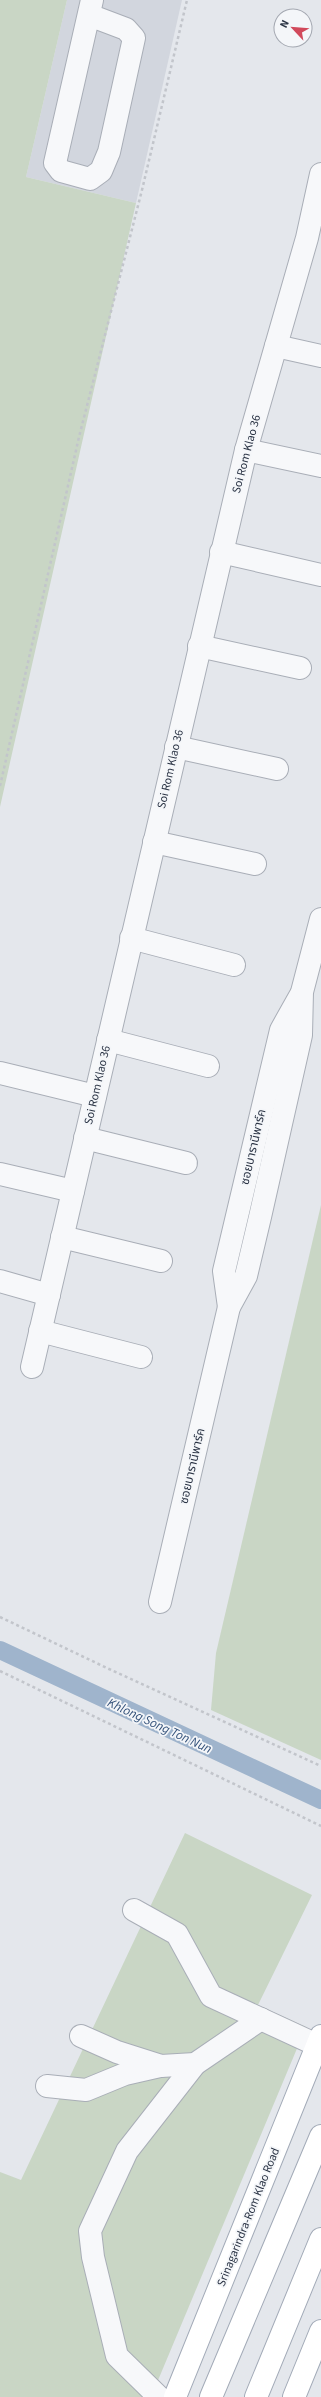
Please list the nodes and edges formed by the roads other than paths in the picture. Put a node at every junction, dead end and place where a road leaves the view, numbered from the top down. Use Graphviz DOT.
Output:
graph roads {
  1 [pos="91,7"];
  2 [pos="321,174"];
  3 [pos="314,239"];
  4 [pos="276,346"];
  5 [pos="321,356"];
  6 [pos="246,450"];
  7 [pos="321,466"];
  8 [pos="221,552"];
  9 [pos="321,575"];
  10 [pos="199,646"];
  11 [pos="300,668"];
  12 [pos="176,747"];
  13 [pos="277,769"];
  14 [pos="154,842"];
  15 [pos="254,864"];
  16 [pos="321,919"];
  17 [pos="131,938"];
  18 [pos="234,965"];
  19 [pos="108,1040"];
  20 [pos="208,1066"];
  21 [pos="0,1073"];
  22 [pos="94,1096"];
  23 [pos="85,1138"];
  24 [pos="186,1163"];
  25 [pos="0,1174"];
  26 [pos="72,1191"];
  27 [pos="62,1237"];
  28 [pos="162,1261"];
  29 [pos="0,1281"];
  30 [pos="48,1295"];
  31 [pos="40,1331"];
  32 [pos="141,1357"];
  33 [pos="32,1367"];
  34 [pos="160,1602"];
  35 [pos="134,1910"];
  36 [pos="261,2019"];
  37 [pos="81,2036"];
  38 [pos="319,2041"];
  39 [pos="195,2064"];
  40 [pos="161,2066"];
  41 [pos="47,2086"];
  42 [pos="321,2136"];
  43 [pos="321,2239"];
  44 [pos="321,2332"];
  45 [pos="259,2391"];
  46 [pos="159,2397"];
  47 [pos="175,2397"];
  48 [pos="211,2397"];
  49 [pos="294,2397"];
  1 -- 1 [label="street"];
  2 -- 3 [label="street, Soi Rom Klao 36"];
  3 -- 4 [label="street, Soi Rom Klao 36"];
  4 -- 5 [label="street"];
  4 -- 6 [label="street, Soi Rom Klao 36"];
  6 -- 7 [label="street"];
  6 -- 8 [label="street, Soi Rom Klao 36"];
  8 -- 9 [label="street"];
  8 -- 10 [label="street, Soi Rom Klao 36"];
  10 -- 11 [label="street"];
  10 -- 12 [label="street, Soi Rom Klao 36"];
  12 -- 13 [label="street"];
  12 -- 14 [label="street, Soi Rom Klao 36"];
  14 -- 15 [label="street"];
  14 -- 17 [label="street, Soi Rom Klao 36"];
  16 -- 34 [label="street, ซอยบารานีพาร์ค"];
  17 -- 18 [label="street"];
  17 -- 19 [label="street, Soi Rom Klao 36"];
  19 -- 20 [label="street"];
  19 -- 22 [label="street, Soi Rom Klao 36"];
  21 -- 22 [label="street"];
  22 -- 23 [label="street, Soi Rom Klao 36"];
  23 -- 24 [label="street"];
  23 -- 26 [label="street, Soi Rom Klao 36"];
  25 -- 26 [label="street"];
  26 -- 27 [label="street, Soi Rom Klao 36"];
  27 -- 28 [label="street"];
  27 -- 30 [label="street, Soi Rom Klao 36"];
  29 -- 30 [label="street"];
  30 -- 31 [label="street, Soi Rom Klao 36"];
  31 -- 32 [label="street"];
  31 -- 33 [label="street, Soi Rom Klao 36"];
  35 -- 36 [label="street"];
  36 -- 38 [label="street"];
  36 -- 39 [label="street"];
  37 -- 40 [label="street"];
  38 -- 47 [label="main road, Srinagarindra-Rom Klao Road"];
  39 -- 40 [label="street"];
  39 -- 46 [label="street"];
  40 -- 41 [label="street"];
  42 -- 48 [label="main road"];
  43 -- 45 [label="main road"];
  44 -- 49 [label="main road"];
}
